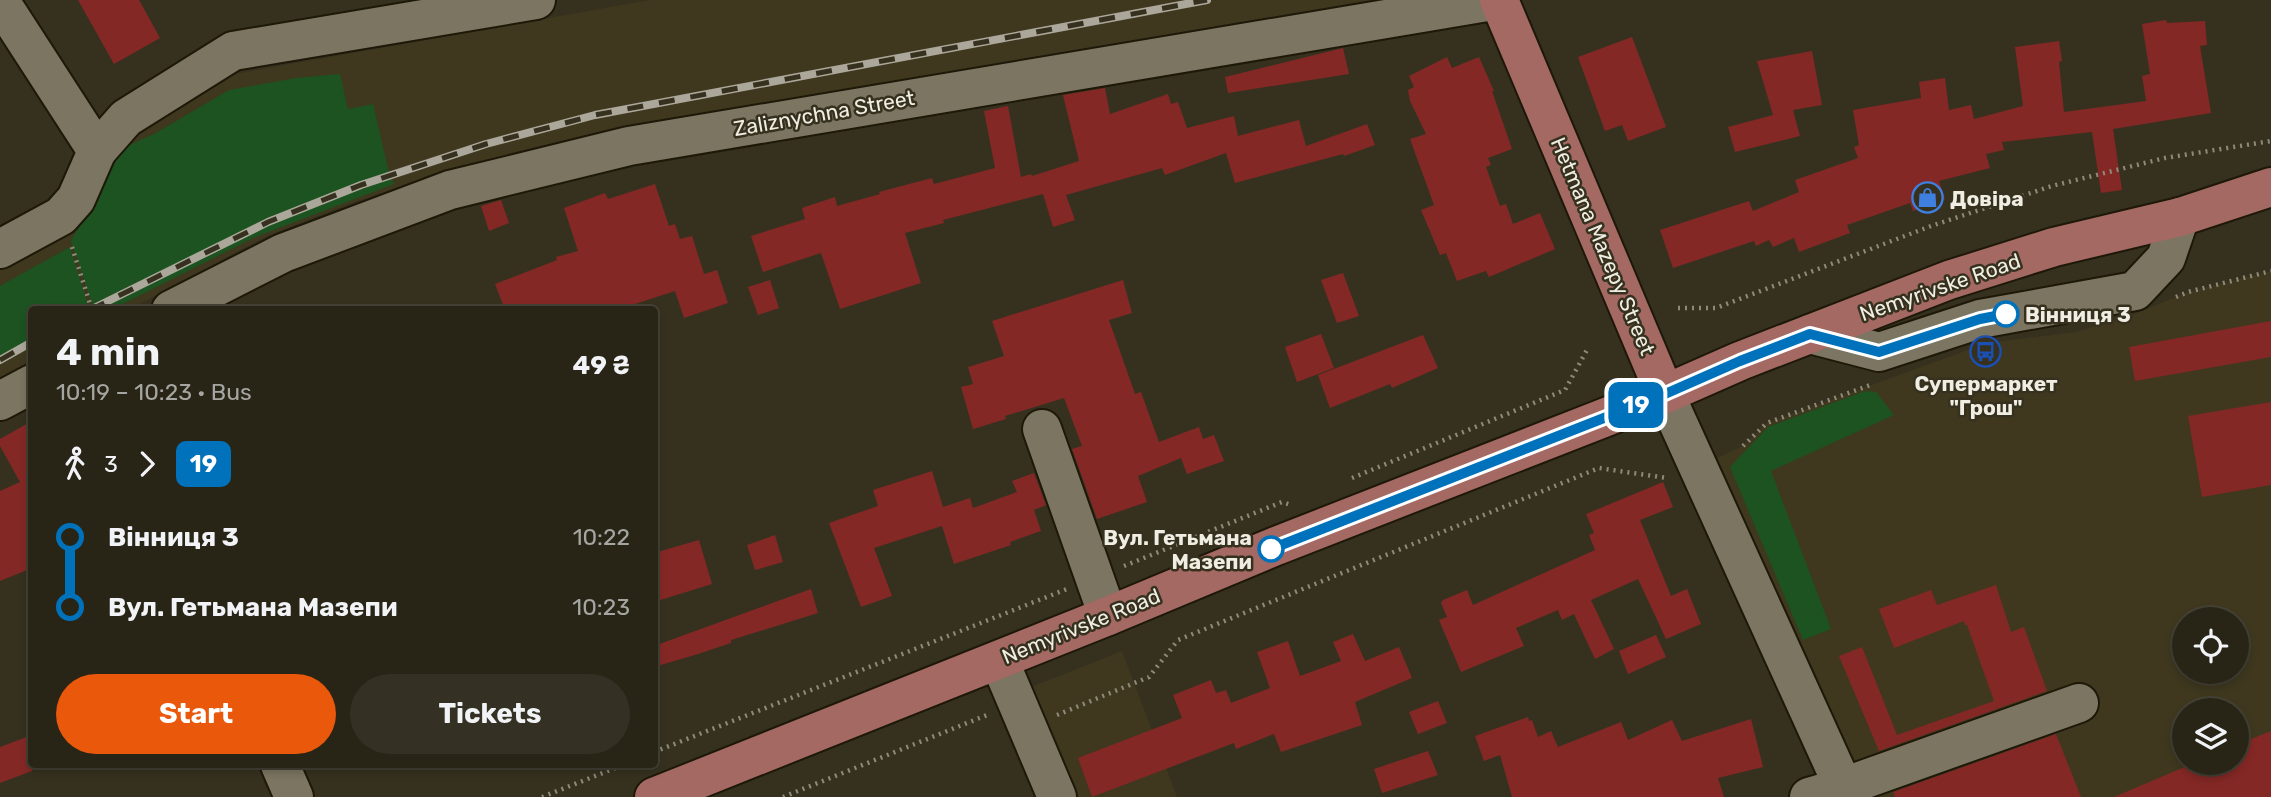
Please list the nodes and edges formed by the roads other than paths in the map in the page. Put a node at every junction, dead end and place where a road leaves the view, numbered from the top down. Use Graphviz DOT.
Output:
graph roads {
  1 [pos="536,0"];
  2 [pos="1499,0"];
  3 [pos="0,1"];
  4 [pos="382,13"];
  5 [pos="10,38"];
  6 [pos="97,151"];
  7 [pos="2271,187"];
  8 [pos="2271,215"];
  9 [pos="2180,217"];
  10 [pos="0,249"];
  11 [pos="180,306"];
  12 [pos="1810,334"];
  13 [pos="28,386"];
  14 [pos="1665,394"];
  15 [pos="0,401"];
  16 [pos="1042,429"];
  17 [pos="1108,616"];
  18 [pos="999,660"];
  19 [pos="2078,703"];
  20 [pos="280,768"];
  21 [pos="1833,794"];
  22 [pos="294,797"];
  23 [pos="654,797"];
  24 [pos="1057,797"];
  1 -- 4 [label="street"];
  2 -- 11 [label="street, Zaliznychna Street"];
  2 -- 14 [label="main road, Hetmana Mazepy Street"];
  3 -- 5 [label="street"];
  4 -- 6 [label="street"];
  5 -- 6 [label="street"];
  6 -- 10 [label="street"];
  7 -- 9 [label="main road, Nemyrivske Road"];
  8 -- 9 [label="main road, Nemyrivske Road"];
  9 -- 12 [label="main road, Nemyrivske Road"];
  9 -- 12 [label="street"];
  12 -- 14 [label="main road, Nemyrivske Road"];
  13 -- 15 [label="street"];
  14 -- 17 [label="main road, Nemyrivske Road"];
  14 -- 21 [label="street, Hetmana Mazepy Street"];
  16 -- 17 [label="street"];
  17 -- 18 [label="main road, Nemyrivske Road"];
  18 -- 23 [label="main road, Nemyrivske Road"];
  18 -- 24 [label="street"];
  19 -- 21 [label="street"];
  20 -- 22 [label="street"];
}
